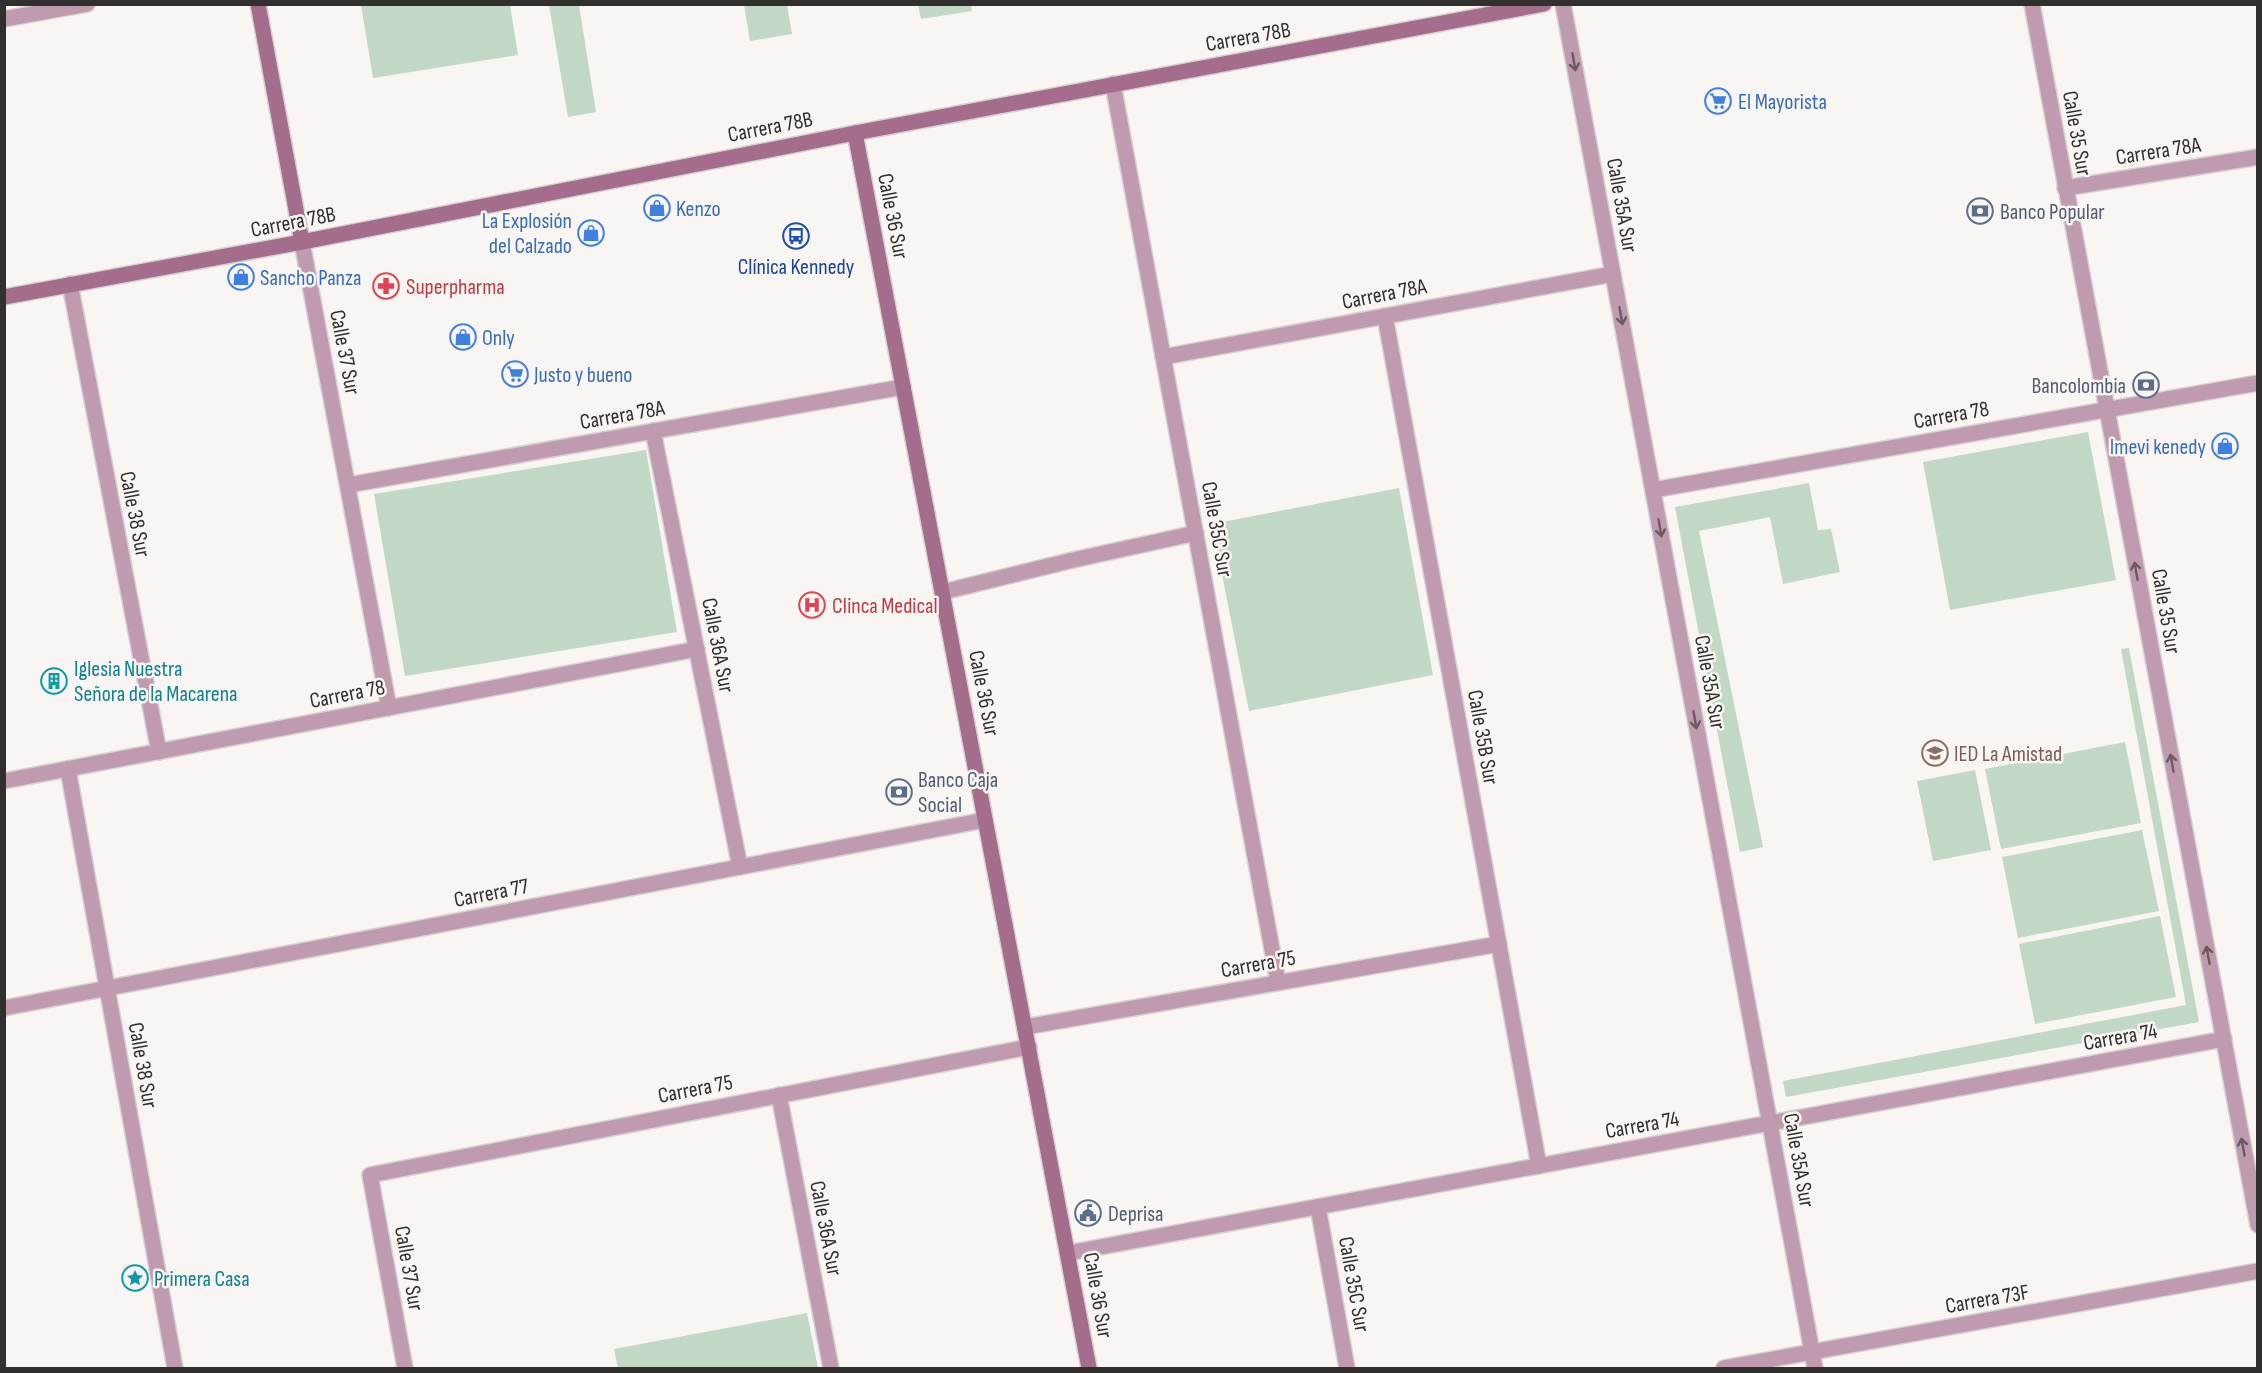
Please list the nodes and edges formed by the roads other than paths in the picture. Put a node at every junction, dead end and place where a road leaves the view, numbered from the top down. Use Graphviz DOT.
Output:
graph roads {
  1 [pos="87,4"];
  2 [pos="258,4"];
  3 [pos="1544,4"];
  4 [pos="1563,4"];
  5 [pos="2032,4"];
  6 [pos="5,15"];
  7 [pos="1113,84"];
  8 [pos="855,133"];
  9 [pos="2258,157"];
  10 [pos="2065,188"];
  11 [pos="302,242"];
  12 [pos="1613,274"];
  13 [pos="70,284"];
  14 [pos="4,297"];
  15 [pos="1385,316"];
  16 [pos="1163,357"];
  17 [pos="2258,383"];
  18 [pos="903,387"];
  19 [pos="2107,410"];
  20 [pos="654,431"];
  21 [pos="348,485"];
  22 [pos="1653,490"];
  23 [pos="1196,533"];
  24 [pos="943,592"];
  25 [pos="697,649"];
  26 [pos="389,708"];
  27 [pos="159,752"];
  28 [pos="68,769"];
  29 [pos="4,781"];
  30 [pos="985,820"];
  31 [pos="740,867"];
  32 [pos="1499,944"];
  33 [pos="1278,982"];
  34 [pos="107,988"];
  35 [pos="4,1008"];
  36 [pos="1025,1027"];
  37 [pos="2224,1040"];
  38 [pos="1029,1047"];
  39 [pos="779,1095"];
  40 [pos="1770,1123"];
  41 [pos="1539,1166"];
  42 [pos="370,1175"];
  43 [pos="1318,1207"];
  44 [pos="2258,1225"];
  45 [pos="1068,1253"];
  46 [pos="2258,1271"];
  47 [pos="1812,1352"];
  48 [pos="175,1368"];
  49 [pos="405,1368"];
  50 [pos="831,1368"];
  51 [pos="1089,1368"];
  52 [pos="1347,1368"];
  53 [pos="1724,1368"];
  54 [pos="1815,1368"];
  1 -- 6 [label="street"];
  2 -- 11 [label="street, Calle 37 Sur"];
  3 -- 7 [label="street, Carrera 78B"];
  4 -- 12 [label="street, Calle 35A Sur, one-way"];
  5 -- 10 [label="street, Calle 35 Sur"];
  7 -- 8 [label="street, Carrera 78B"];
  7 -- 16 [label="street, Calle 35C Sur"];
  8 -- 11 [label="street, Carrera 78B"];
  8 -- 18 [label="street, Calle 36 Sur"];
  9 -- 10 [label="street, Carrera 78A"];
  10 -- 19 [label="street, Calle 35 Sur"];
  11 -- 13 [label="street, Carrera 78B"];
  11 -- 21 [label="street, Calle 37 Sur"];
  12 -- 15 [label="street, Carrera 78A"];
  12 -- 22 [label="street, Calle 35A Sur, one-way"];
  13 -- 14 [label="street, Carrera 78B"];
  13 -- 27 [label="street, Calle 38 Sur"];
  15 -- 16 [label="street, Carrera 78A"];
  15 -- 32 [label="street, Calle 35B Sur"];
  16 -- 23 [label="street, Calle 35C Sur"];
  17 -- 19 [label="street, Carrera 78"];
  18 -- 20 [label="street, Carrera 78A"];
  18 -- 24 [label="street, Calle 36 Sur"];
  19 -- 22 [label="street, Carrera 78"];
  37 -- 19 [label="street, Calle 35 Sur, one-way"];
  20 -- 21 [label="street, Carrera 78A"];
  20 -- 25 [label="street, Calle 36A Sur"];
  21 -- 26 [label="street, Calle 37 Sur"];
  22 -- 40 [label="street, Calle 35A Sur, one-way"];
  23 -- 24 [label="street"];
  23 -- 33 [label="street, Calle 35C Sur"];
  24 -- 30 [label="street, Calle 36 Sur"];
  25 -- 26 [label="street, Carrera 78"];
  25 -- 31 [label="street, Calle 36A Sur"];
  26 -- 27 [label="street, Carrera 78"];
  27 -- 28 [label="street, Carrera 78"];
  28 -- 29 [label="street, Carrera 78"];
  28 -- 34 [label="street, Calle 38 Sur"];
  30 -- 31 [label="street, Carrera 77"];
  30 -- 36 [label="street, Calle 36 Sur"];
  31 -- 34 [label="street, Carrera 77"];
  32 -- 33 [label="street, Carrera 75"];
  32 -- 41 [label="street, Calle 35B Sur"];
  33 -- 36 [label="street, Carrera 75"];
  34 -- 35 [label="street, Carrera 77"];
  34 -- 48 [label="street, Calle 38 Sur"];
  36 -- 38 [label="street, Calle 36 Sur"];
  37 -- 40 [label="street, Carrera 74"];
  44 -- 37 [label="street, Calle 35 Sur, one-way"];
  38 -- 39 [label="street, Carrera 75"];
  38 -- 45 [label="street, Calle 36 Sur"];
  39 -- 42 [label="street, Carrera 75"];
  39 -- 50 [label="street, Calle 36A Sur"];
  40 -- 41 [label="street, Carrera 74"];
  40 -- 47 [label="street, Calle 35A Sur"];
  41 -- 43 [label="street, Carrera 74"];
  42 -- 49 [label="street, Calle 37 Sur"];
  43 -- 45 [label="street, Carrera 74"];
  43 -- 52 [label="street, Calle 35C Sur"];
  45 -- 51 [label="street, Calle 36 Sur"];
  46 -- 47 [label="street, Carrera 73F"];
  47 -- 53 [label="street, Carrera 73F"];
  47 -- 54 [label="street, Calle 35A Sur"];
}
